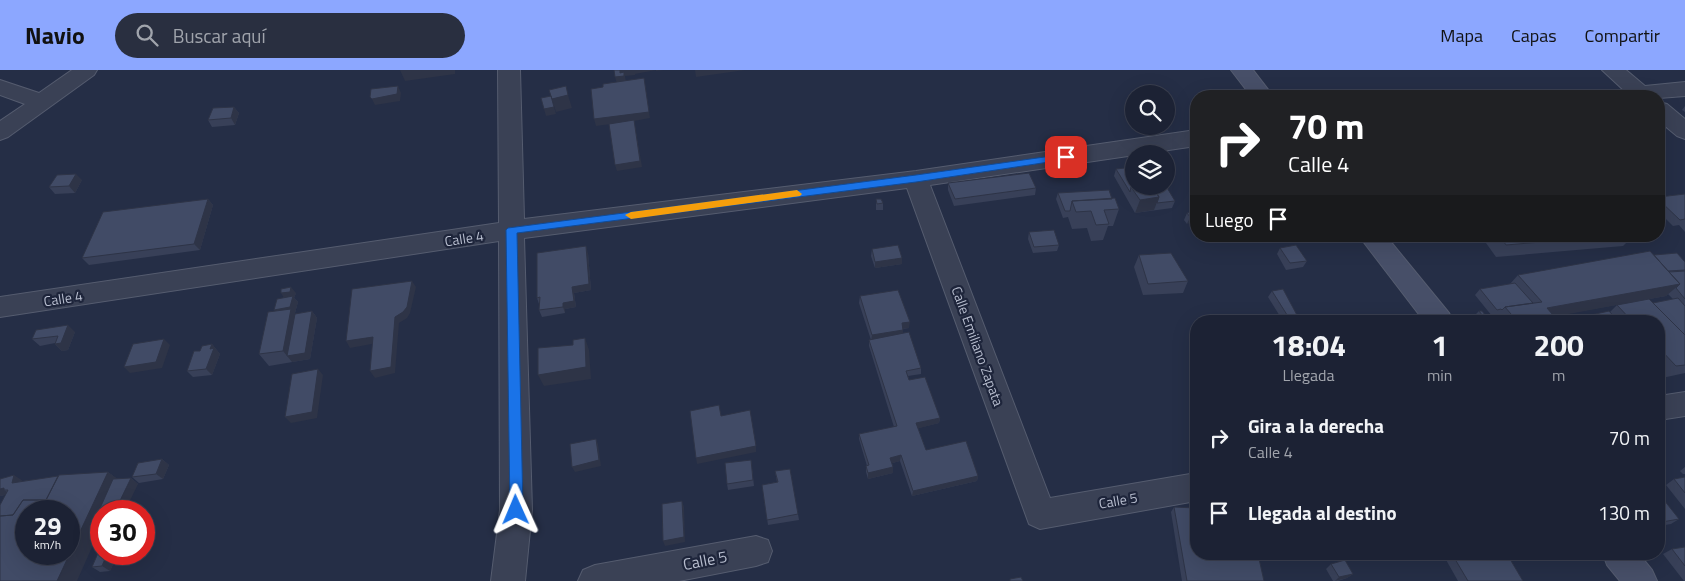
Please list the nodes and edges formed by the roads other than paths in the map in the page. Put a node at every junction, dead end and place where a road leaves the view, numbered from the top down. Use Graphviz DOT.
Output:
graph roads {
  1 [pos="86,70"];
  2 [pos="509,70"];
  3 [pos="1242,70"];
  4 [pos="1613,70"];
  5 [pos="0,87"];
  6 [pos="1685,88"];
  7 [pos="1257,90"];
  8 [pos="1636,90"];
  9 [pos="1665,91"];
  10 [pos="42,102"];
  11 [pos="1665,114"];
  12 [pos="1685,131"];
  13 [pos="0,132"];
  14 [pos="1190,139"];
  15 [pos="916,179"];
  16 [pos="512,230"];
  17 [pos="1377,242"];
  18 [pos="0,308"];
  19 [pos="1434,315"];
  20 [pos="1685,404"];
  21 [pos="1665,407"];
  22 [pos="1190,488"];
  23 [pos="1040,514"];
  24 [pos="756,551"];
  25 [pos="1624,560"];
  26 [pos="508,581"];
  27 [pos="595,581"];
  28 [pos="1640,581"];
  1 -- 10 [label="street"];
  2 -- 16 [label="street"];
  3 -- 7 [label="main road"];
  4 -- 8 [label="street"];
  5 -- 10 [label="street"];
  6 -- 9 [label="street"];
  10 -- 13 [label="street"];
  11 -- 12 [label="street"];
  14 -- 15 [label="street, Calle 4"];
  15 -- 16 [label="street, Calle 4"];
  15 -- 23 [label="street, Calle Emiliano Zapata"];
  16 -- 18 [label="street, Calle 4"];
  16 -- 26 [label="street"];
  17 -- 19 [label="main road"];
  20 -- 21 [label="street"];
  22 -- 23 [label="street, Calle 5"];
  24 -- 27 [label="street, Calle 5"];
  25 -- 28 [label="main road"];
}
